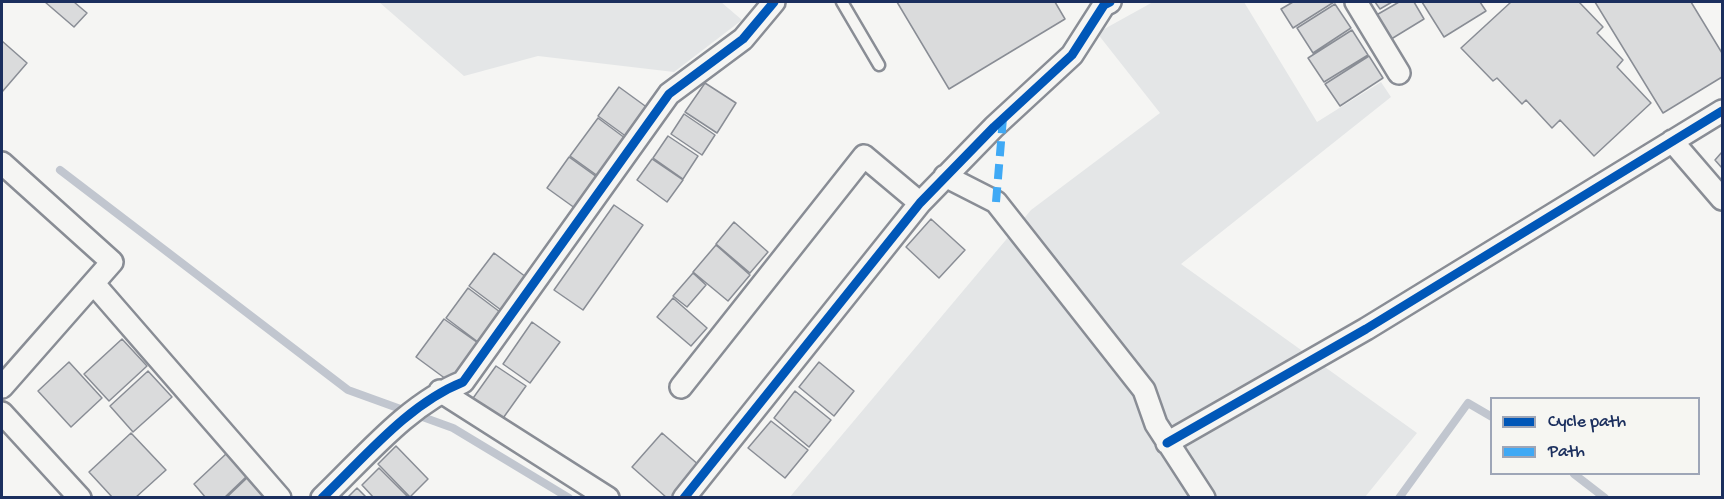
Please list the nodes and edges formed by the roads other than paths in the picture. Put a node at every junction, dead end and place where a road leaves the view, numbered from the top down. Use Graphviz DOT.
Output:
graph roads {
  1 [pos="774,2"];
  2 [pos="842,2"];
  3 [pos="1110,2"];
  4 [pos="1356,2"];
  5 [pos="879,65"];
  6 [pos="1399,73"];
  7 [pos="1722,111"];
  8 [pos="1672,141"];
  9 [pos="2,163"];
  10 [pos="945,176"];
  11 [pos="1722,199"];
  12 [pos="920,203"];
  13 [pos="94,284"];
  14 [pos="2,387"];
  15 [pos="681,387"];
  16 [pos="441,391"];
  17 [pos="2,413"];
  18 [pos="1167,443"];
  19 [pos="80,498"];
  20 [pos="280,498"];
  21 [pos="322,498"];
  22 [pos="608,498"];
  23 [pos="684,498"];
  24 [pos="1204,498"];
  1 -- 16 [label="street"];
  2 -- 5 [label="lane"];
  3 -- 10 [label="street"];
  4 -- 6 [label="street"];
  7 -- 8 [label="street"];
  8 -- 11 [label="street"];
  8 -- 18 [label="street"];
  9 -- 13 [label="street"];
  10 -- 12 [label="street"];
  10 -- 18 [label="street"];
  12 -- 15 [label="street"];
  12 -- 23 [label="street"];
  13 -- 14 [label="street"];
  13 -- 20 [label="street"];
  16 -- 21 [label="street"];
  16 -- 22 [label="street"];
  17 -- 19 [label="street"];
  18 -- 24 [label="street"];
}
